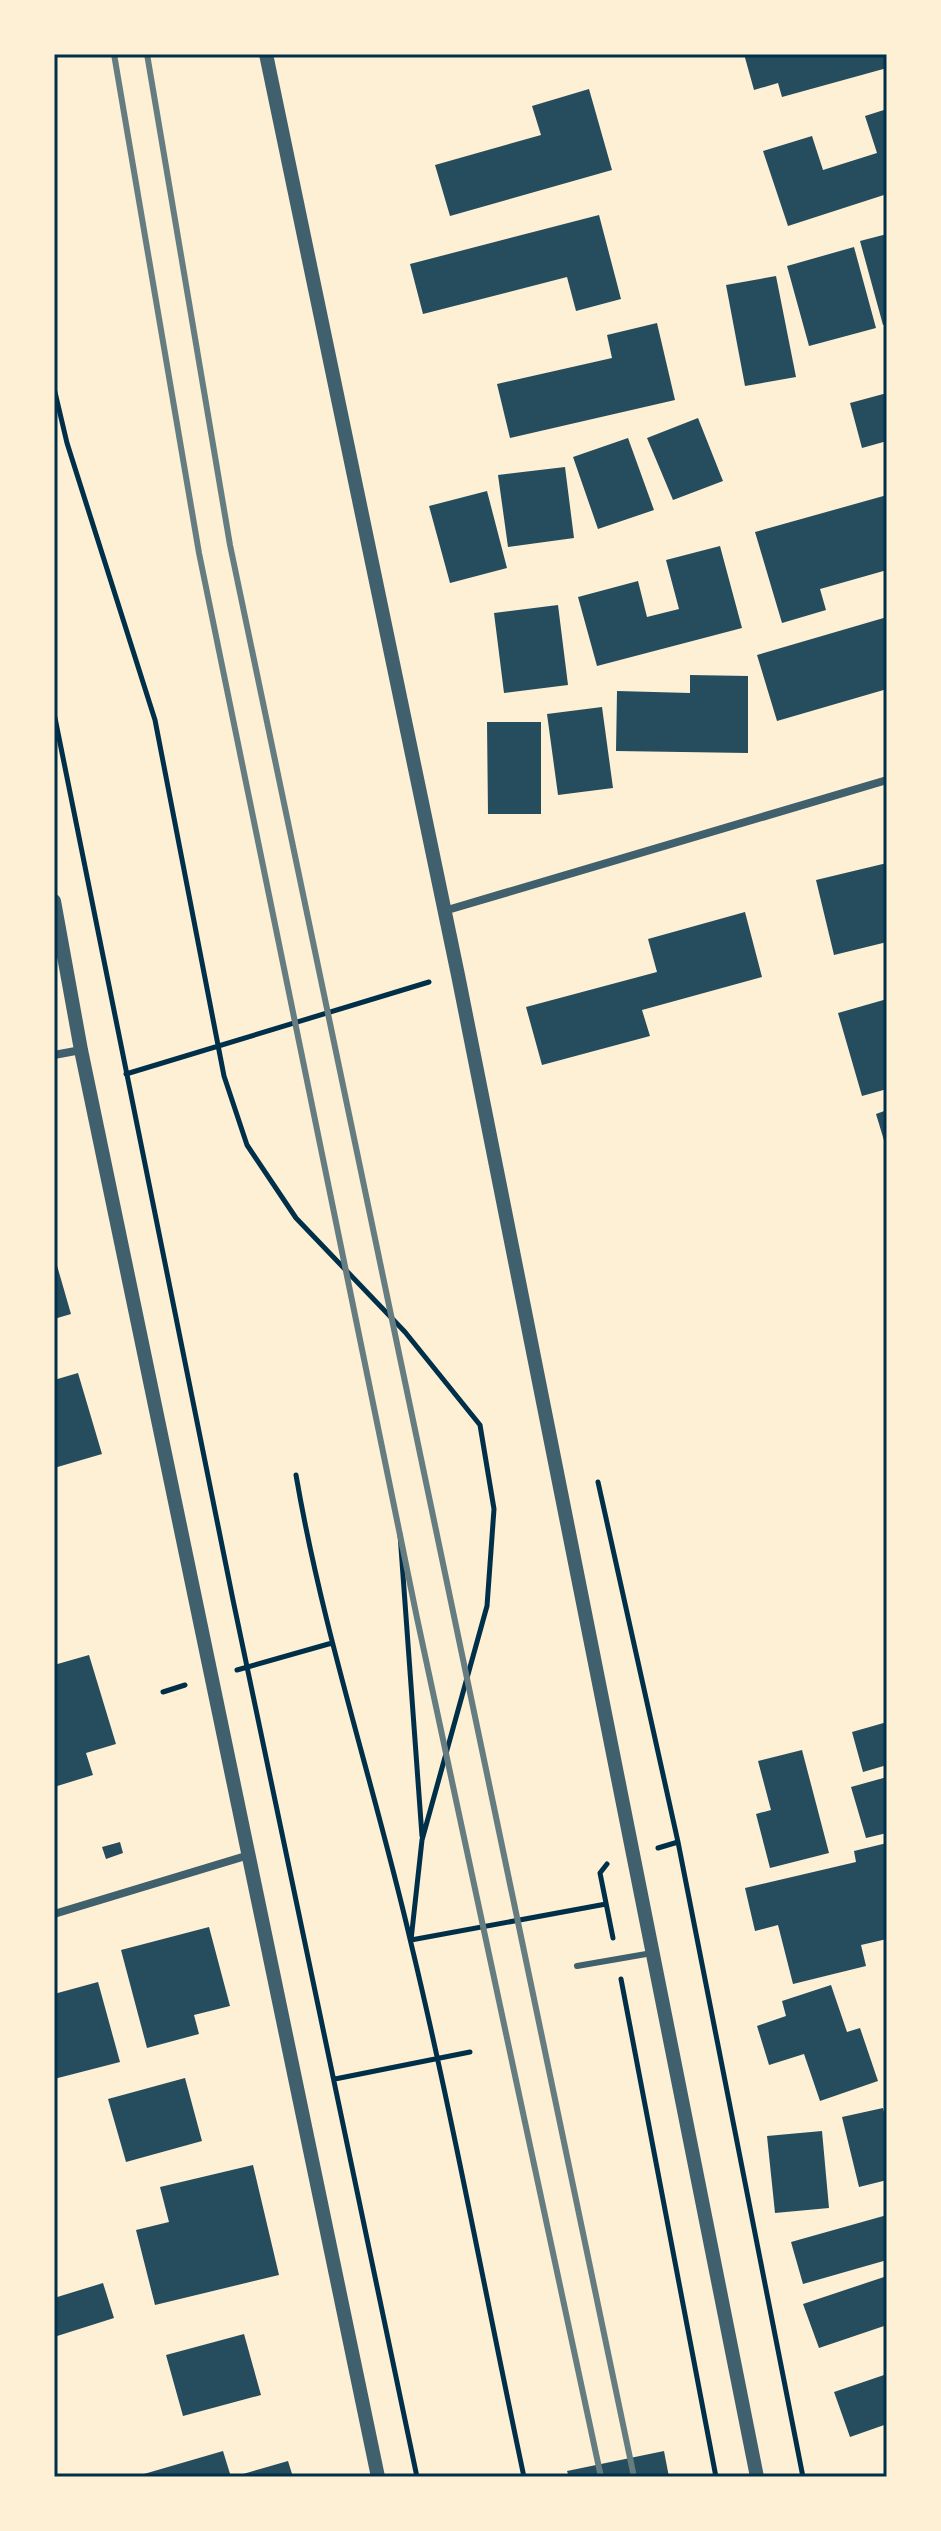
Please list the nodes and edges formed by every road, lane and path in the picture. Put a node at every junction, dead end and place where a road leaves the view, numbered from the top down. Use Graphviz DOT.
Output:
graph roads {
  1 [pos="266,54"];
  2 [pos="54,388"];
  3 [pos="54,713"];
  4 [pos="887,780"];
  5 [pos="54,901"];
  6 [pos="443,911"];
  7 [pos="429,982"];
  8 [pos="219,1048"];
  9 [pos="81,1050"];
  10 [pos="54,1055"];
  11 [pos="126,1074"];
  12 [pos="296,1475"];
  13 [pos="598,1482"];
  14 [pos="400,1534"];
  15 [pos="332,1643"];
  16 [pos="247,1667"];
  17 [pos="212,1677"];
  18 [pos="163,1692"];
  19 [pos="422,1840"];
  20 [pos="678,1842"];
  21 [pos="249,1855"];
  22 [pos="633,1855"];
  23 [pos="606,1904"];
  24 [pos="54,1914"];
  25 [pos="411,1940"];
  26 [pos="652,1952"];
  27 [pos="618,1958"];
  28 [pos="577,1966"];
  29 [pos="470,2052"];
  30 [pos="436,2058"];
  31 [pos="335,2079"];
  32 [pos="378,2477"];
  33 [pos="417,2477"];
  34 [pos="524,2477"];
  35 [pos="716,2477"];
  36 [pos="757,2477"];
  37 [pos="803,2477"];
  1 -- 6 [label="street"];
  2 -- 8 [label="path"];
  3 -- 11 [label="path"];
  4 -- 6 [label="street"];
  5 -- 9 [label="street"];
  6 -- 22 [label="street"];
  7 -- 8 [label="path"];
  8 -- 11 [label="path"];
  8 -- 19 [label="path"];
  9 -- 10 [label="street"];
  9 -- 17 [label="street"];
  11 -- 16 [label="path"];
  12 -- 15 [label="path"];
  13 -- 20 [label="path"];
  14 -- 19 [label="path"];
  15 -- 16 [label="path"];
  15 -- 25 [label="path"];
  16 -- 17 [label="path"];
  16 -- 31 [label="path"];
  17 -- 18 [label="path"];
  17 -- 21 [label="street"];
  19 -- 25 [label="path"];
  20 -- 22 [label="path"];
  20 -- 37 [label="path"];
  21 -- 24 [label="street"];
  21 -- 32 [label="street"];
  22 -- 23 [label="path"];
  22 -- 26 [label="street"];
  23 -- 25 [label="path"];
  23 -- 27 [label="path"];
  25 -- 30 [label="path"];
  26 -- 27 [label="lane"];
  26 -- 36 [label="street"];
  27 -- 28 [label="lane"];
  27 -- 35 [label="path"];
  29 -- 30 [label="path"];
  30 -- 31 [label="path"];
  30 -- 34 [label="path"];
  31 -- 33 [label="path"];
}
